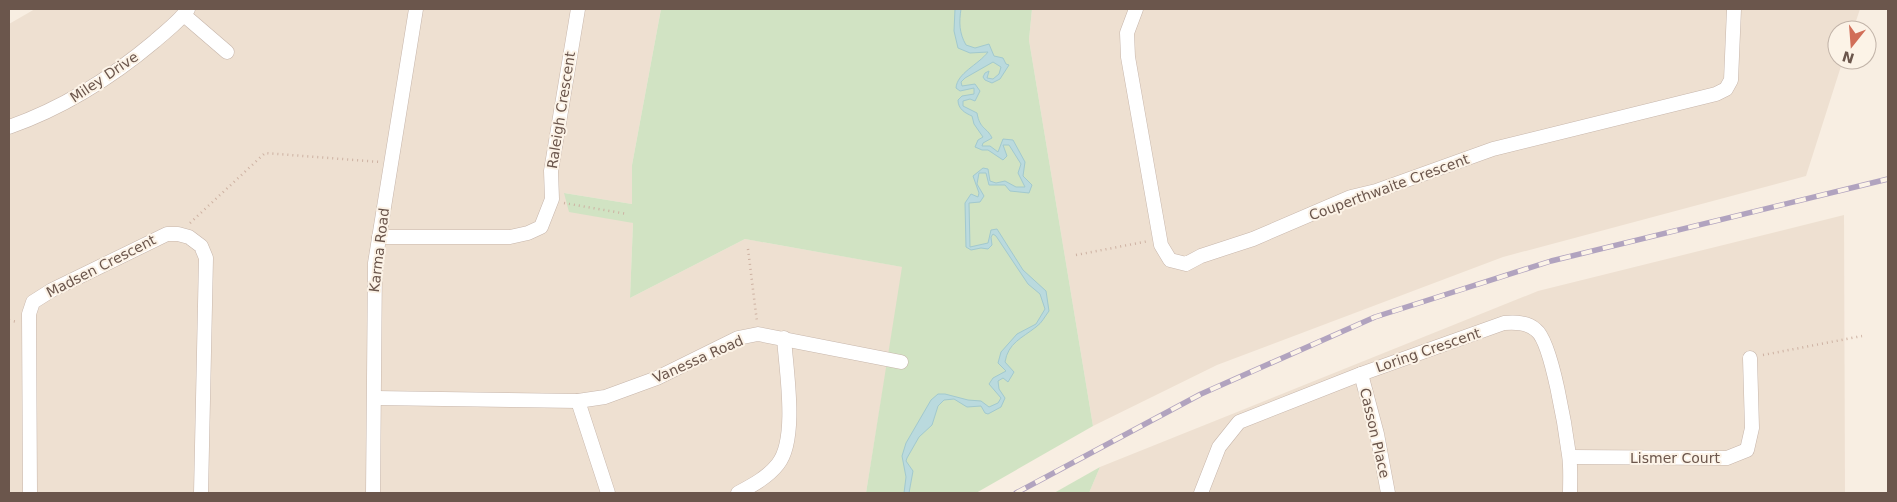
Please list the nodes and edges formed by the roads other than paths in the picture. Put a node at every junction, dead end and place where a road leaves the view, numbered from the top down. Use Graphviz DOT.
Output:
graph roads {
  1 [pos="416,9"];
  2 [pos="578,9"];
  3 [pos="1136,9"];
  4 [pos="1734,9"];
  5 [pos="186,12"];
  6 [pos="227,52"];
  7 [pos="9,127"];
  8 [pos="379,237"];
  9 [pos="784,338"];
  10 [pos="1750,358"];
  11 [pos="901,362"];
  12 [pos="1361,374"];
  13 [pos="375,398"];
  14 [pos="578,401"];
  15 [pos="1570,457"];
  16 [pos="30,493"];
  17 [pos="201,493"];
  18 [pos="373,493"];
  19 [pos="608,493"];
  20 [pos="738,493"];
  21 [pos="1201,493"];
  22 [pos="1388,493"];
  23 [pos="1570,493"];
  1 -- 8 [label="street, Karma Road"];
  2 -- 8 [label="street, Raleigh Crescent"];
  3 -- 4 [label="street, Couperthwaite Crescent"];
  5 -- 6 [label="street"];
  5 -- 7 [label="street, Miley Drive"];
  8 -- 13 [label="street, Karma Road"];
  9 -- 11 [label="street, Vanessa Road"];
  9 -- 14 [label="street, Vanessa Road"];
  9 -- 20 [label="street"];
  10 -- 15 [label="street, Lismer Court"];
  12 -- 15 [label="street, Loring Crescent"];
  12 -- 21 [label="street, Loring Crescent"];
  12 -- 22 [label="street, Casson Place"];
  13 -- 14 [label="street, Vanessa Road"];
  13 -- 18 [label="street, Karma Road"];
  14 -- 19 [label="street"];
  15 -- 23 [label="street, Loring Crescent"];
  16 -- 17 [label="street, Madsen Crescent"];
}
